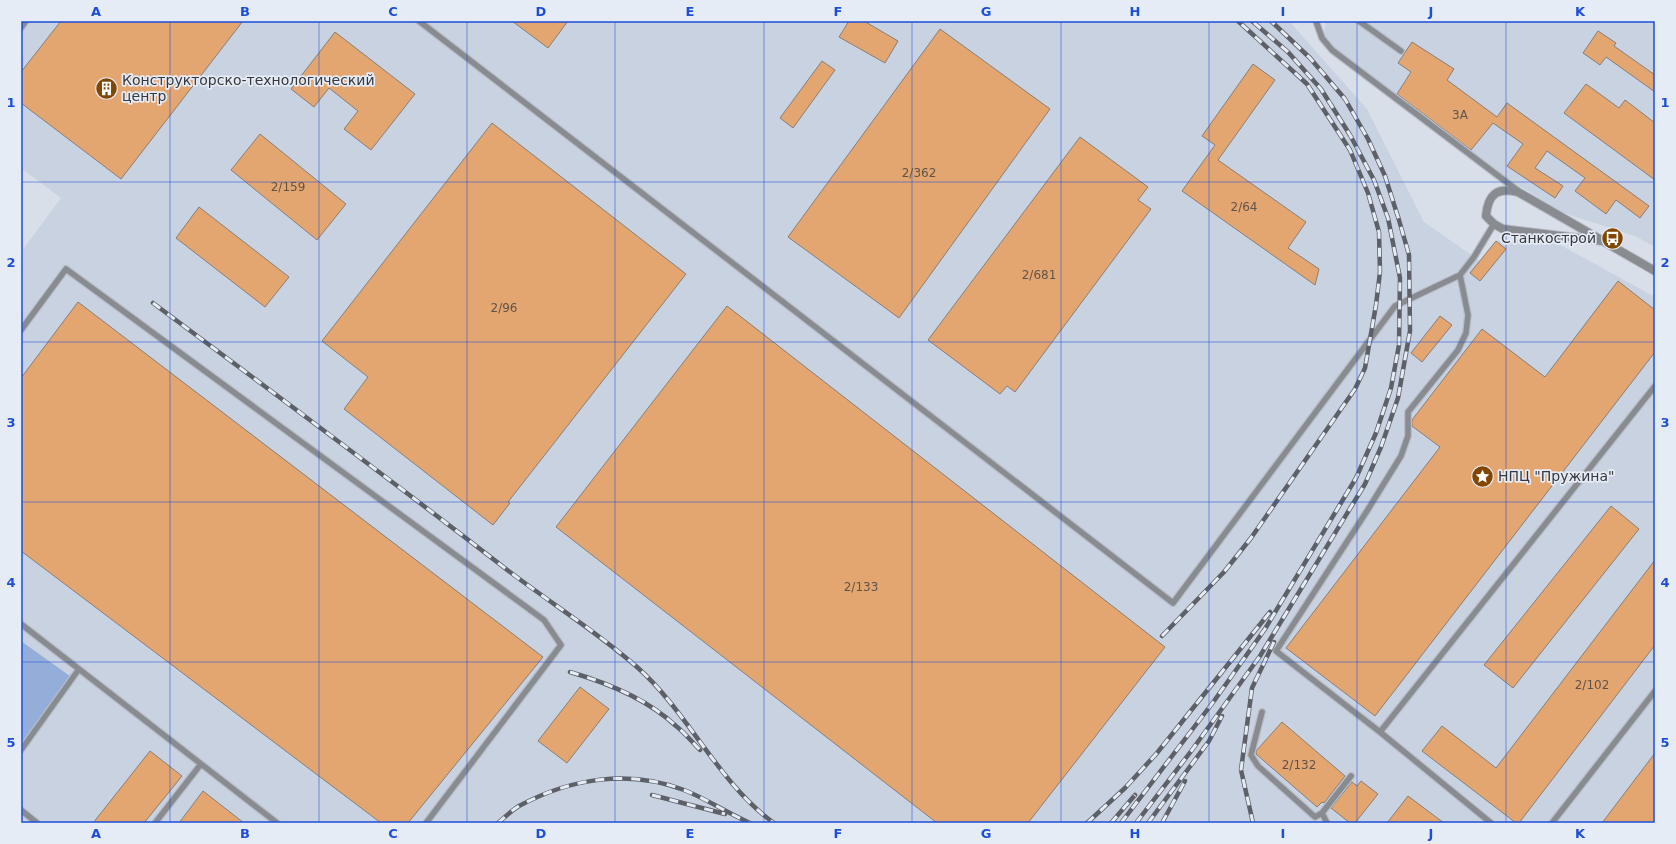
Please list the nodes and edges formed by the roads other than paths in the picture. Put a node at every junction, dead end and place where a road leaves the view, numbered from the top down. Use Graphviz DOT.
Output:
graph roads {
  1 [pos="26,21"];
  2 [pos="419,21"];
  3 [pos="1316,21"];
  4 [pos="1359,21"];
  5 [pos="21,28"];
  6 [pos="1401,51"];
  7 [pos="1518,192"];
  8 [pos="1494,224"];
  9 [pos="1603,241"];
  10 [pos="1655,272"];
  11 [pos="1460,275"];
  12 [pos="21,330"];
  13 [pos="1655,386"];
  14 [pos="21,624"];
  15 [pos="79,669"];
  16 [pos="1655,691"];
  17 [pos="1262,712"];
  18 [pos="1380,732"];
  19 [pos="21,750"];
  20 [pos="201,764"];
  21 [pos="1351,776"];
  22 [pos="21,810"];
  23 [pos="1322,812"];
  24 [pos="37,823"];
  25 [pos="155,823"];
  26 [pos="277,823"];
  27 [pos="426,823"];
  28 [pos="1327,823"];
  29 [pos="1491,823"];
  30 [pos="1552,823"];
  1 -- 5 [label="lane"];
  2 -- 11 [label="lane"];
  3 -- 7 [label="lane"];
  4 -- 6 [label="lane"];
  7 -- 8 [label="street"];
  7 -- 9 [label="street"];
  8 -- 9 [label="street"];
  8 -- 11 [label="lane"];
  9 -- 10 [label="street"];
  11 -- 18 [label="lane"];
  12 -- 27 [label="lane"];
  13 -- 18 [label="lane"];
  14 -- 15 [label="lane"];
  15 -- 19 [label="lane"];
  15 -- 20 [label="lane"];
  16 -- 30 [label="lane"];
  17 -- 23 [label="lane"];
  18 -- 29 [label="lane"];
  20 -- 25 [label="lane"];
  20 -- 26 [label="lane"];
  21 -- 23 [label="lane"];
  22 -- 24 [label="lane"];
  23 -- 28 [label="lane"];
}
